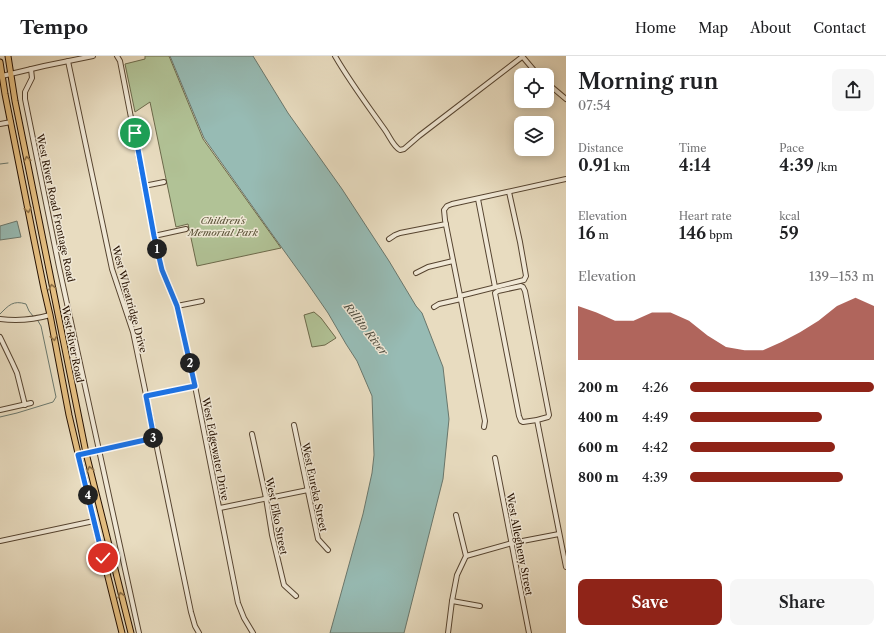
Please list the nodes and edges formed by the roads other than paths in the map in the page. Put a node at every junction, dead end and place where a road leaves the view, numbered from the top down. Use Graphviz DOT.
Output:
graph roads {
  1 [pos="8,56"];
  2 [pos="93,56"];
  3 [pos="117,56"];
  4 [pos="335,56"];
  5 [pos="522,56"];
  6 [pos="68,61"];
  7 [pos="0,62"];
  8 [pos="532,68"];
  9 [pos="31,69"];
  10 [pos="10,74"];
  11 [pos="2,76"];
  12 [pos="554,89"];
  13 [pos="566,99"];
  14 [pos="11,122"];
  15 [pos="0,124"];
  16 [pos="566,179"];
  17 [pos="164,182"];
  18 [pos="144,186"];
  19 [pos="509,192"];
  20 [pos="478,199"];
  21 [pos="446,224"];
  22 [pos="186,229"];
  23 [pos="154,236"];
  24 [pos="389,239"];
  25 [pos="453,261"];
  26 [pos="416,273"];
  27 [pos="495,287"];
  28 [pos="460,297"];
  29 [pos="202,301"];
  30 [pos="177,306"];
  31 [pos="434,307"];
  32 [pos="50,316"];
  33 [pos="0,319"];
  34 [pos="0,337"];
  35 [pos="195,386"];
  36 [pos="146,396"];
  37 [pos="31,403"];
  38 [pos="25,405"];
  39 [pos="0,410"];
  40 [pos="537,420"];
  41 [pos="294,424"];
  42 [pos="484,427"];
  43 [pos="252,434"];
  44 [pos="154,438"];
  45 [pos="99,450"];
  46 [pos="86,453"];
  47 [pos="78,455"];
  48 [pos="495,458"];
  49 [pos="308,490"];
  50 [pos="266,498"];
  51 [pos="220,508"];
  52 [pos="456,515"];
  53 [pos="94,521"];
  54 [pos="559,534"];
  55 [pos="0,541"];
  56 [pos="512,543"];
  57 [pos="328,550"];
  58 [pos="466,556"];
  59 [pos="566,567"];
  60 [pos="296,596"];
  61 [pos="452,601"];
  62 [pos="480,606"];
  63 [pos="122,633"];
  64 [pos="131,633"];
  65 [pos="139,633"];
  66 [pos="198,633"];
  67 [pos="253,633"];
  68 [pos="448,633"];
  69 [pos="529,633"];
  1 -- 10 [label="main road, West River Road"];
  2 -- 6 [label="street"];
  3 -- 18 [label="street, West Edgewater Drive"];
  4 -- 5 [label="street"];
  5 -- 8 [label="street"];
  6 -- 9 [label="street"];
  6 -- 36 [label="street, West Wheatridge Drive"];
  7 -- 11 [label="main road, West River Road"];
  9 -- 10 [label="street"];
  9 -- 45 [label="street, West River Road Frontage Road"];
  10 -- 11 [label="street"];
  46 -- 10 [label="main road, West River Road, one-way"];
  11 -- 14 [label="main road, West River Road"];
  12 -- 13 [label="street"];
  14 -- 15 [label="street"];
  14 -- 32 [label="main road, West River Road, one-way"];
  16 -- 19 [label="street"];
  17 -- 18 [label="street"];
  18 -- 23 [label="street, West Edgewater Drive"];
  19 -- 20 [label="street"];
  19 -- 27 [label="street"];
  20 -- 21 [label="street"];
  20 -- 27 [label="street"];
  21 -- 24 [label="street"];
  21 -- 25 [label="street"];
  22 -- 23 [label="street"];
  23 -- 30 [label="street, West Edgewater Drive"];
  25 -- 26 [label="street"];
  25 -- 28 [label="street"];
  27 -- 28 [label="street"];
  28 -- 31 [label="street"];
  28 -- 42 [label="street"];
  29 -- 30 [label="street"];
  30 -- 35 [label="street, West Edgewater Drive"];
  32 -- 33 [label="street"];
  32 -- 47 [label="main road, West River Road, one-way"];
  34 -- 38 [label="street"];
  35 -- 36 [label="street"];
  35 -- 51 [label="street, West Edgewater Drive"];
  36 -- 44 [label="street, West Wheatridge Drive"];
  37 -- 38 [label="street"];
  38 -- 39 [label="street"];
  40 -- 40 [label="street"];
  40 -- 54 [label="street"];
  41 -- 49 [label="street, West Eureka Street"];
  43 -- 50 [label="street, West Elko Street"];
  44 -- 45 [label="street"];
  44 -- 66 [label="street, West Wheatridge Drive"];
  45 -- 46 [label="street"];
  45 -- 65 [label="street, West River Road Frontage Road"];
  46 -- 47 [label="street"];
  64 -- 46 [label="main road, West River Road, one-way"];
  47 -- 53 [label="main road, West River Road"];
  48 -- 56 [label="street, West Allegheny Street"];
  49 -- 50 [label="street"];
  49 -- 57 [label="street, West Eureka Street"];
  50 -- 51 [label="street"];
  50 -- 60 [label="street, West Elko Street"];
  51 -- 67 [label="street, West Edgewater Drive"];
  52 -- 58 [label="street"];
  53 -- 55 [label="street"];
  53 -- 63 [label="main road, West River Road"];
  54 -- 56 [label="street"];
  54 -- 59 [label="street"];
  56 -- 58 [label="street"];
  56 -- 69 [label="street, West Allegheny Street"];
  58 -- 61 [label="street"];
  61 -- 62 [label="street"];
  61 -- 68 [label="street"];
}
